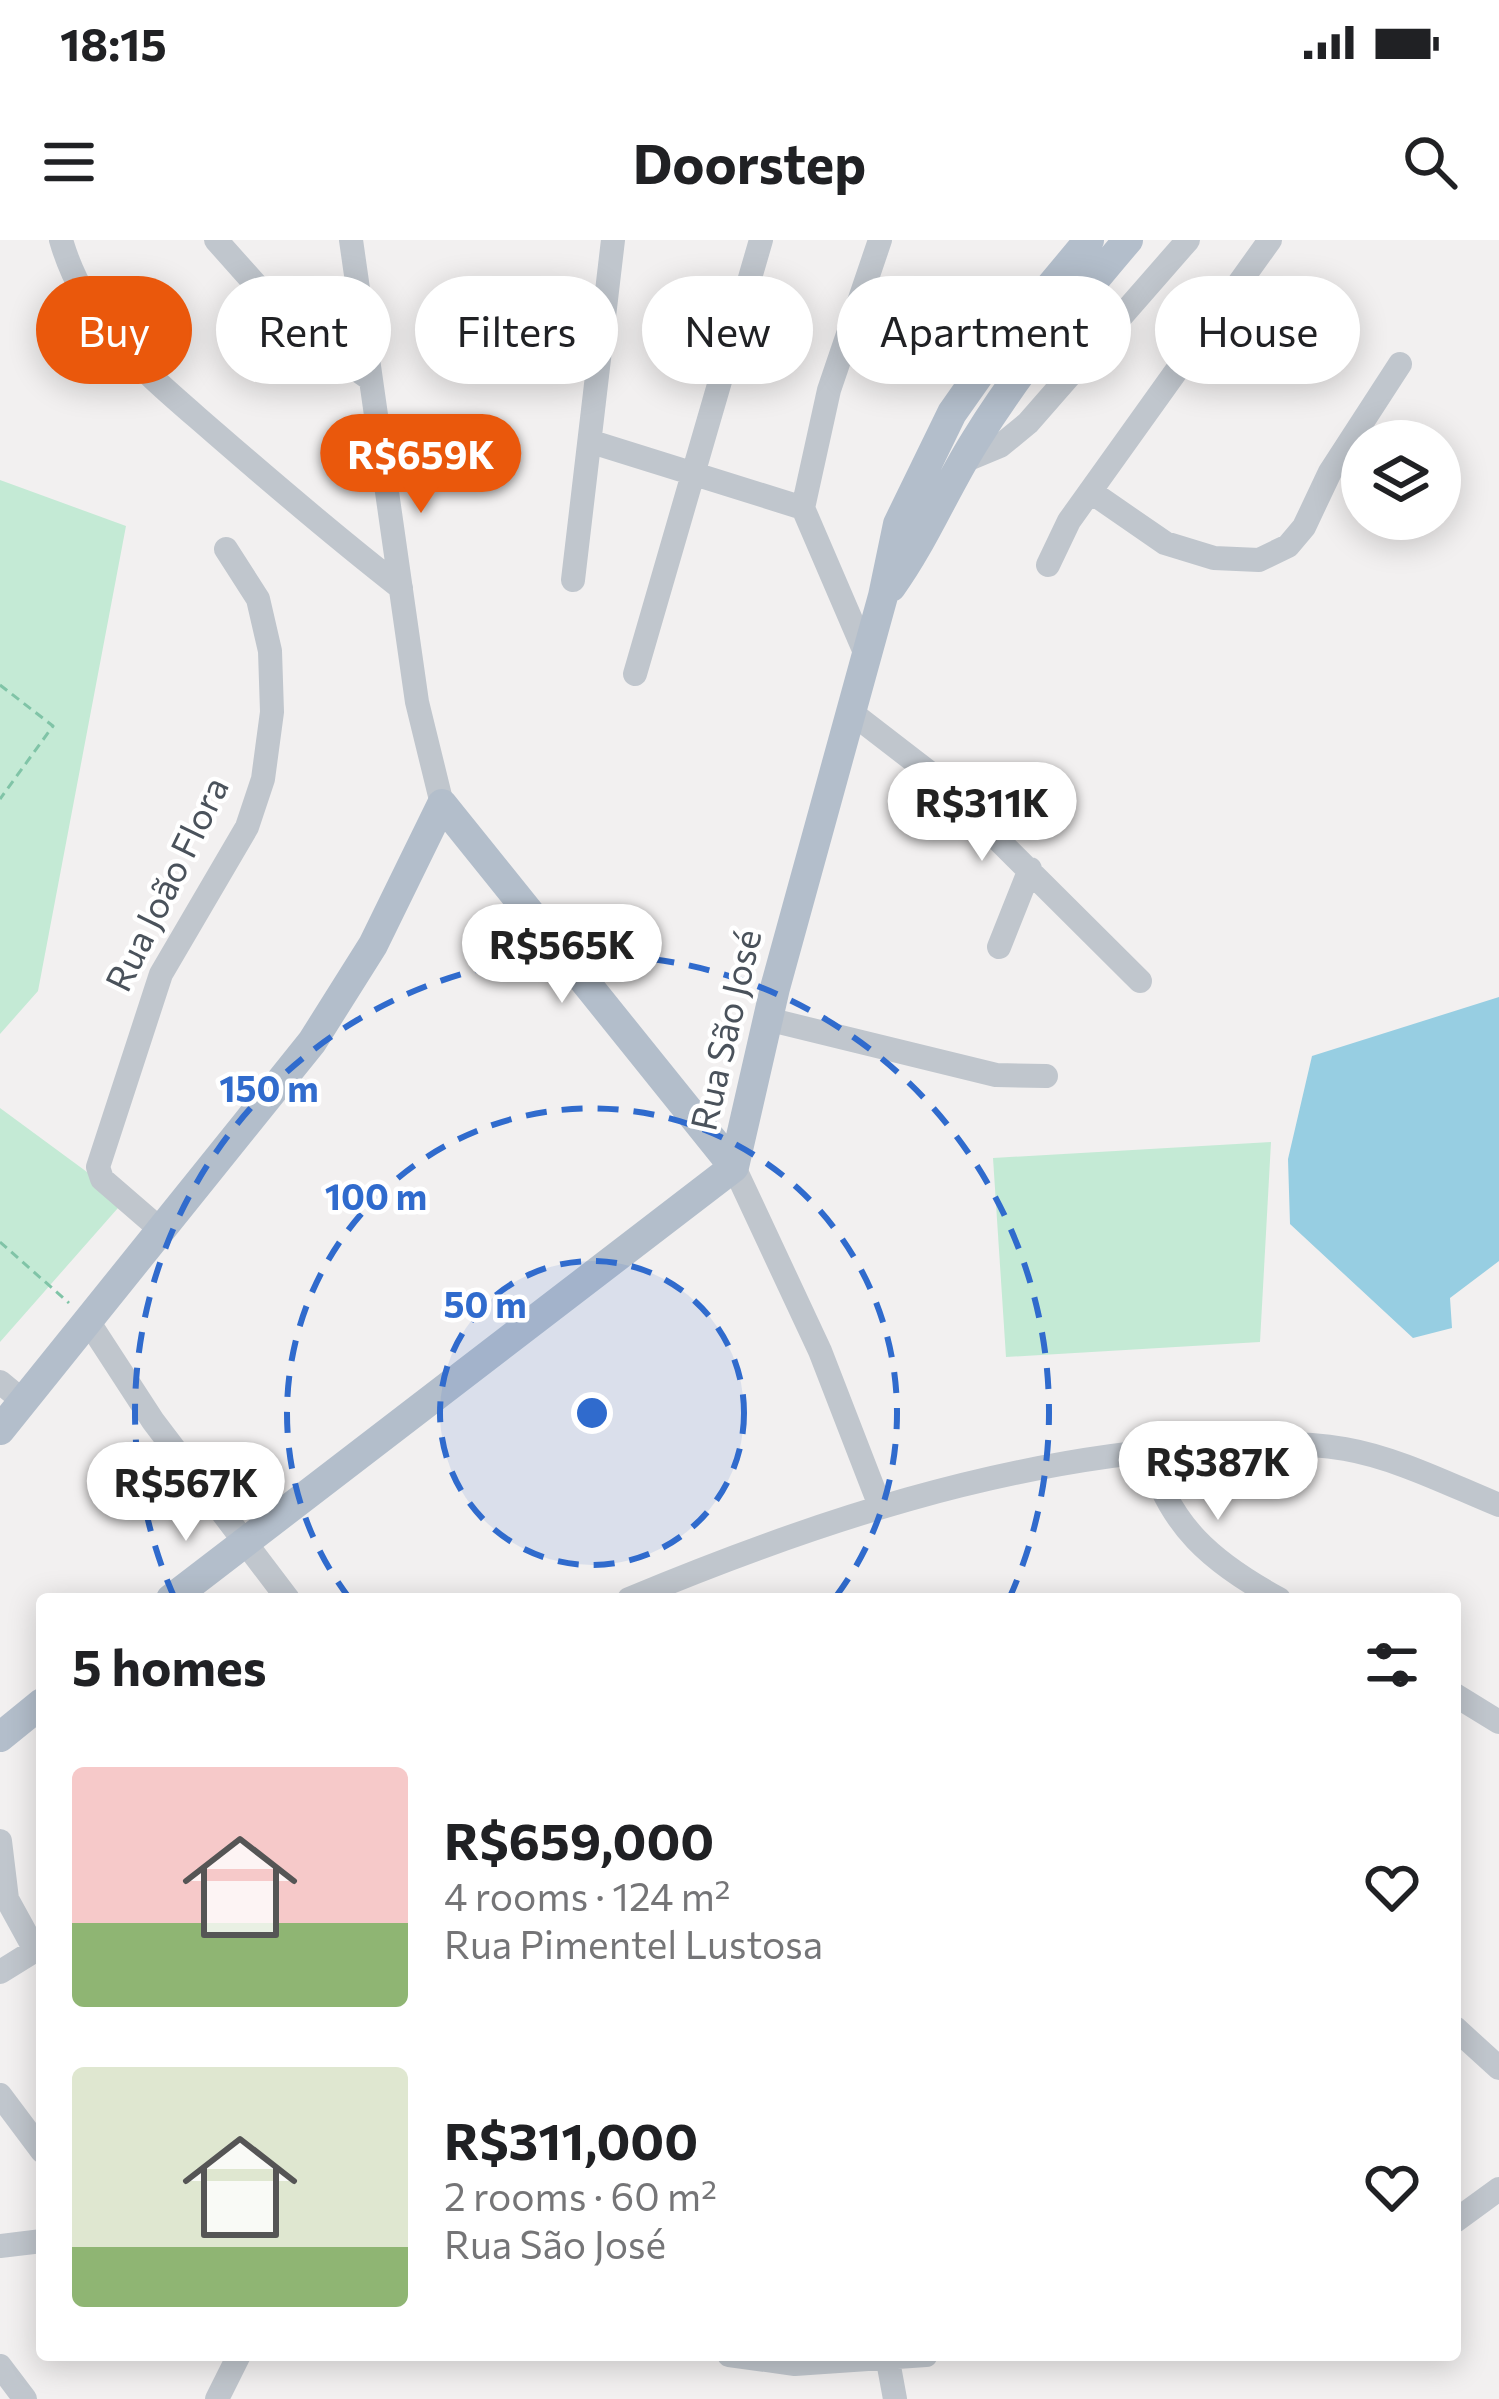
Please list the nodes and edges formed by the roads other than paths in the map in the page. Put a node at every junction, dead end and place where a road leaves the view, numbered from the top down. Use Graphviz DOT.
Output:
graph roads {
  1 [pos="61,240"];
  2 [pos="216,240"];
  3 [pos="351,240"];
  4 [pos="613,240"];
  5 [pos="761,240"];
  6 [pos="880,240"];
  7 [pos="1089,240"];
  8 [pos="1127,240"];
  9 [pos="1188,240"];
  10 [pos="1270,240"];
  11 [pos="248,276"];
  12 [pos="356,276"];
  13 [pos="1400,364"];
  14 [pos="371,384"];
  15 [pos="592,442"];
  16 [pos="964,461"];
  17 [pos="688,474"];
  18 [pos="1091,492"];
  19 [pos="803,508"];
  20 [pos="226,549"];
  21 [pos="1048,565"];
  22 [pos="573,580"];
  23 [pos="401,588"];
  24 [pos="884,596"];
  25 [pos="867,657"];
  26 [pos="634,674"];
  27 [pos="852,713"];
  28 [pos="442,804"];
  29 [pos="1030,869"];
  30 [pos="999,947"];
  31 [pos="1140,981"];
  32 [pos="767,1019"];
  33 [pos="1046,1076"];
  34 [pos="734,1167"];
  35 [pos="161,1230"];
  36 [pos="88,1321"];
  37 [pos="11,1392"];
  38 [pos="0,1430"];
  39 [pos="1148,1450"];
  40 [pos="1499,1505"];
  41 [pos="880,1506"];
  42 [pos="242,1541"];
  43 [pos="177,1593"];
  44 [pos="283,1593"];
  45 [pos="645,1593"];
  46 [pos="1269,1593"];
  47 [pos="1461,1699"];
  48 [pos="36,1708"];
  49 [pos="1499,1722"];
  50 [pos="0,1737"];
  51 [pos="0,1841"];
  52 [pos="36,1945"];
  53 [pos="36,1949"];
  54 [pos="0,1972"];
  55 [pos="1461,2033"];
  56 [pos="1499,2068"];
  57 [pos="0,2095"];
  58 [pos="36,2143"];
  59 [pos="1499,2189"];
  60 [pos="1461,2217"];
  61 [pos="36,2242"];
  62 [pos="0,2246"];
  63 [pos="236,2361"];
  64 [pos="773,2361"];
  65 [pos="888,2361"];
  66 [pos="0,2366"];
  67 [pos="25,2399"];
  68 [pos="217,2399"];
  69 [pos="895,2399"];
  1 -- 23 [label="street"];
  2 -- 11 [label="street"];
  3 -- 12 [label="street"];
  4 -- 15 [label="street"];
  5 -- 17 [label="street"];
  6 -- 19 [label="street"];
  7 -- 24 [label="main road, Rua São José"];
  8 -- 16 [label="main road"];
  9 -- 16 [label="street"];
  10 -- 18 [label="street"];
  13 -- 18 [label="street"];
  14 -- 23 [label="street"];
  15 -- 17 [label="street"];
  15 -- 22 [label="street"];
  16 -- 24 [label="main road"];
  17 -- 19 [label="street"];
  17 -- 26 [label="street"];
  18 -- 21 [label="street"];
  19 -- 25 [label="street"];
  20 -- 35 [label="street, Rua João Flora"];
  23 -- 28 [label="street"];
  24 -- 25 [label="main road, Rua São José"];
  25 -- 27 [label="main road, Rua São José"];
  27 -- 29 [label="street"];
  27 -- 32 [label="main road, Rua São José"];
  28 -- 34 [label="main road"];
  28 -- 35 [label="main road"];
  29 -- 30 [label="street"];
  29 -- 31 [label="street"];
  32 -- 33 [label="street"];
  32 -- 34 [label="main road, Rua São José"];
  34 -- 41 [label="street"];
  34 -- 42 [label="main road, Rua São José"];
  35 -- 36 [label="main road"];
  36 -- 37 [label="main road"];
  36 -- 42 [label="street"];
  37 -- 38 [label="main road"];
  39 -- 40 [label="street"];
  39 -- 41 [label="street"];
  39 -- 46 [label="street"];
  41 -- 45 [label="street"];
  42 -- 43 [label="main road, Rua São José"];
  42 -- 44 [label="street"];
  47 -- 49 [label="street"];
  48 -- 50 [label="main road"];
  51 -- 52 [label="street"];
  53 -- 54 [label="street"];
  55 -- 56 [label="street"];
  57 -- 58 [label="street"];
  59 -- 60 [label="street"];
  61 -- 62 [label="street"];
  63 -- 68 [label="street"];
  64 -- 65 [label="street"];
  65 -- 69 [label="street"];
  66 -- 67 [label="street"];
}
